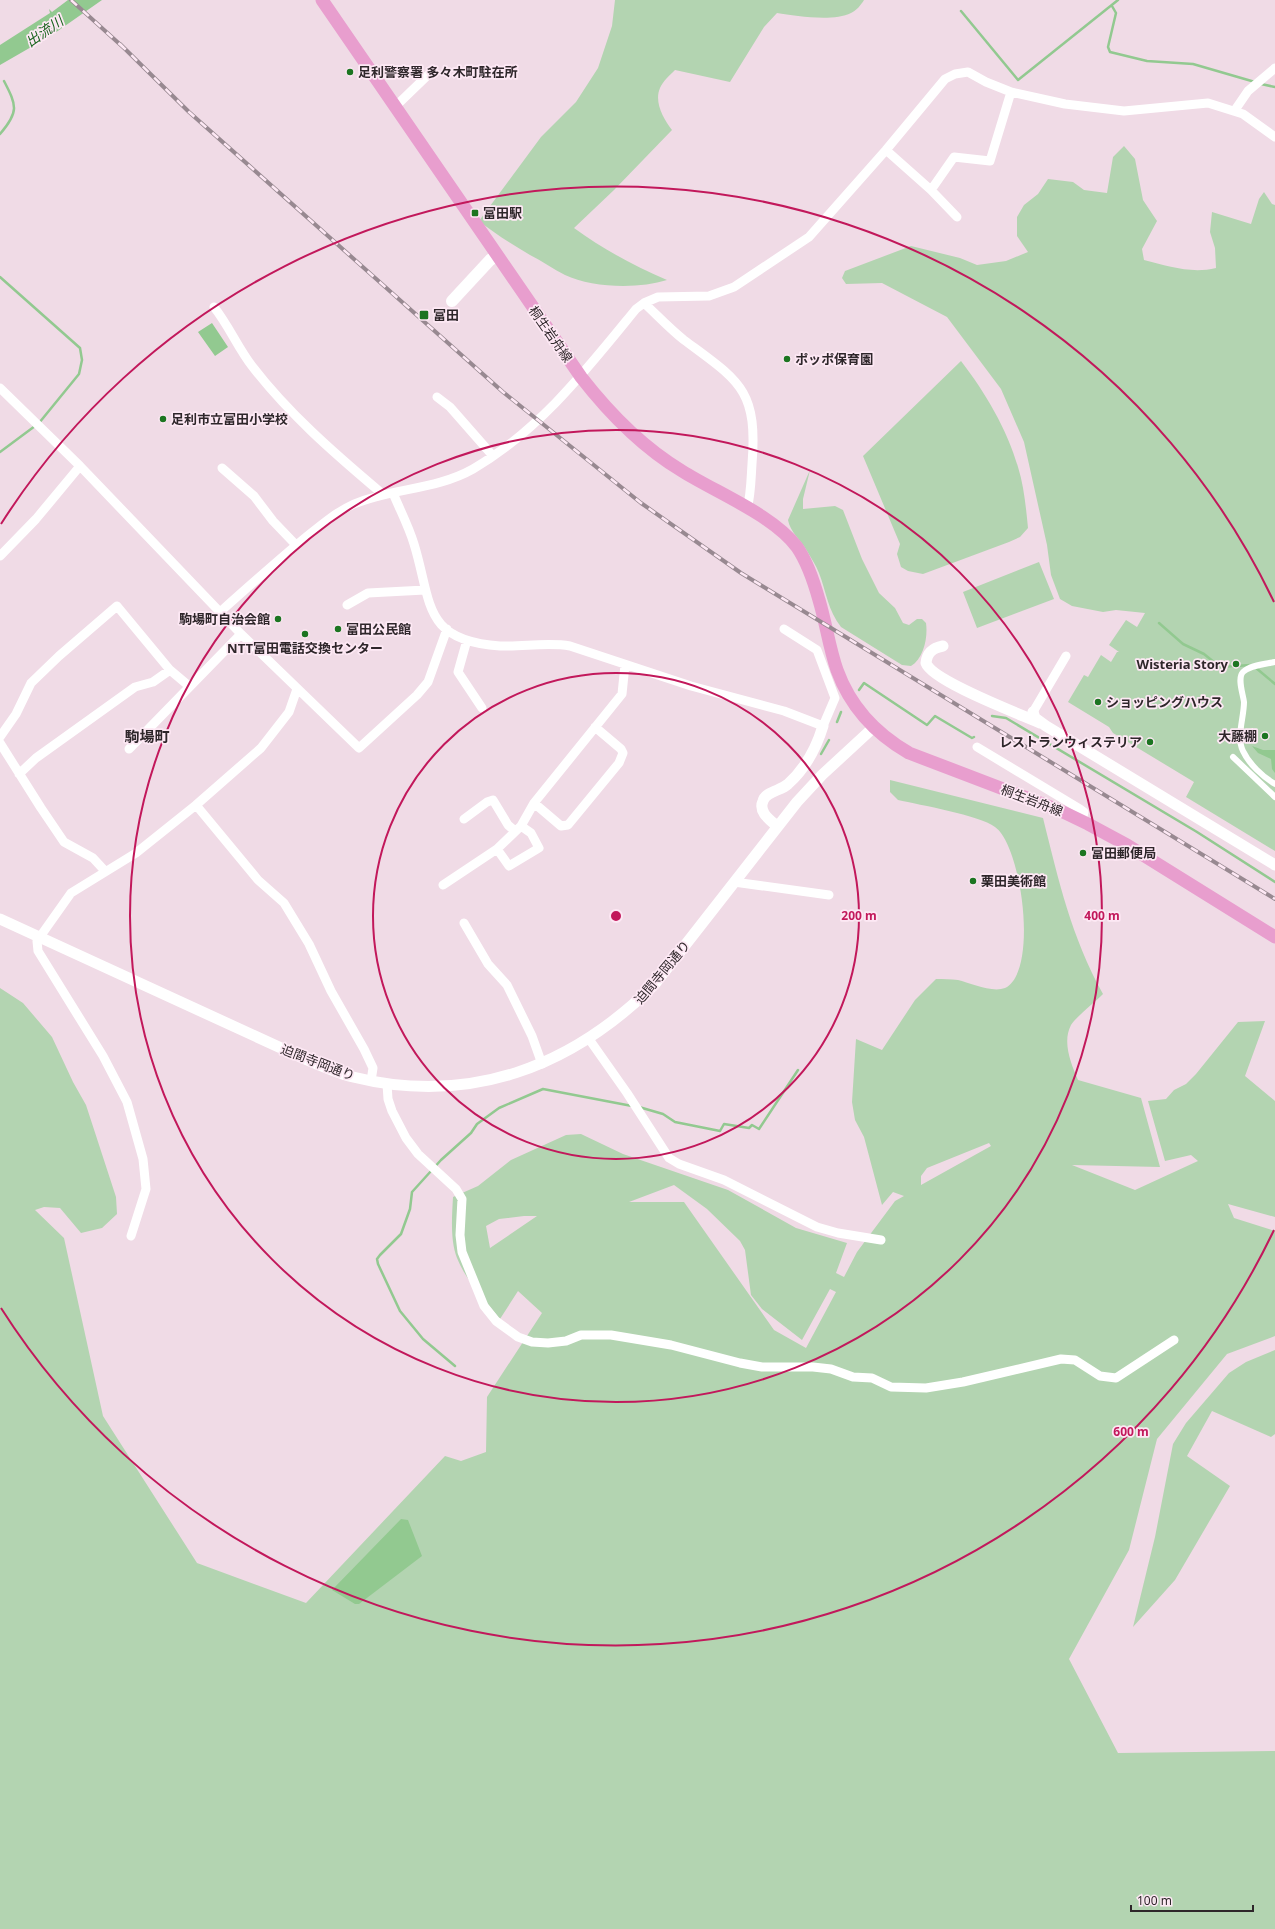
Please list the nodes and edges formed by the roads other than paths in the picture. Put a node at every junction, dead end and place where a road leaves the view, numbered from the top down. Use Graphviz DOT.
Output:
graph roads {
  1 [pos="322,0"];
  2 [pos="1275,68"];
  3 [pos="430,73"];
  4 [pos="1011,92"];
  5 [pos="394,105"];
  6 [pos="1235,110"];
  7 [pos="1275,137"];
  8 [pos="886,150"];
  9 [pos="931,190"];
  10 [pos="957,217"];
  11 [pos="497,255"];
  12 [pos="452,301"];
  13 [pos="644,303"];
  14 [pos="214,307"];
  15 [pos="581,377"];
  16 [pos="0,388"];
  17 [pos="437,397"];
  18 [pos="493,456"];
  19 [pos="80,466"];
  20 [pos="222,468"];
  21 [pos="393,493"];
  22 [pos="382,495"];
  23 [pos="747,509"];
  24 [pos="296,545"];
  25 [pos="0,556"];
  26 [pos="425,590"];
  27 [pos="347,606"];
  28 [pos="220,612"];
  29 [pos="447,629"];
  30 [pos="784,629"];
  31 [pos="241,634"];
  32 [pos="467,640"];
  33 [pos="943,646"];
  34 [pos="1066,656"];
  35 [pos="1275,662"];
  36 [pos="625,665"];
  37 [pos="170,670"];
  38 [pos="189,686"];
  39 [pos="297,689"];
  40 [pos="482,708"];
  41 [pos="1033,712"];
  42 [pos="824,726"];
  43 [pos="1046,726"];
  44 [pos="595,727"];
  45 [pos="874,727"];
  46 [pos="0,737"];
  47 [pos="0,743"];
  48 [pos="977,747"];
  49 [pos="129,749"];
  50 [pos="1243,752"];
  51 [pos="19,774"];
  52 [pos="1275,784"];
  53 [pos="1275,797"];
  54 [pos="534,803"];
  55 [pos="196,805"];
  56 [pos="464,819"];
  57 [pos="1082,821"];
  58 [pos="777,826"];
  59 [pos="518,829"];
  60 [pos="497,849"];
  61 [pos="1275,865"];
  62 [pos="105,871"];
  63 [pos="734,882"];
  64 [pos="443,885"];
  65 [pos="829,895"];
  66 [pos="0,919"];
  67 [pos="464,923"];
  68 [pos="38,937"];
  69 [pos="1275,937"];
  70 [pos="589,1039"];
  71 [pos="542,1064"];
  72 [pos="371,1081"];
  73 [pos="387,1084"];
  74 [pos="131,1236"];
  75 [pos="881,1240"];
  76 [pos="1174,1340"];
  1 -- 5 [label="main road, 桐生岩舟線"];
  2 -- 6 [label="street"];
  3 -- 5 [label="street"];
  4 -- 6 [label="street"];
  4 -- 8 [label="street"];
  4 -- 9 [label="street"];
  5 -- 11 [label="main road, 桐生岩舟線"];
  6 -- 7 [label="street"];
  8 -- 9 [label="street"];
  8 -- 13 [label="street"];
  9 -- 10 [label="street"];
  11 -- 12 [label="main road"];
  11 -- 15 [label="main road, 桐生岩舟線"];
  13 -- 15 [label="street"];
  13 -- 23 [label="street"];
  14 -- 22 [label="street"];
  15 -- 18 [label="street"];
  15 -- 23 [label="main road, 桐生岩舟線"];
  16 -- 19 [label="street"];
  17 -- 18 [label="street"];
  18 -- 21 [label="street"];
  19 -- 25 [label="street"];
  19 -- 28 [label="street"];
  20 -- 24 [label="street"];
  21 -- 22 [label="street"];
  21 -- 26 [label="street"];
  22 -- 24 [label="street"];
  23 -- 45 [label="main road, 桐生岩舟線"];
  24 -- 28 [label="street"];
  26 -- 27 [label="street"];
  26 -- 29 [label="street"];
  28 -- 31 [label="street"];
  29 -- 32 [label="street"];
  29 -- 39 [label="street"];
  30 -- 42 [label="street"];
  31 -- 38 [label="street"];
  31 -- 39 [label="street"];
  32 -- 36 [label="street"];
  32 -- 40 [label="street"];
  33 -- 43 [label="street"];
  34 -- 41 [label="street"];
  35 -- 50 [label="street"];
  36 -- 42 [label="street"];
  36 -- 44 [label="street"];
  37 -- 38 [label="street"];
  37 -- 46 [label="street"];
  37 -- 51 [label="street"];
  38 -- 49 [label="street"];
  39 -- 55 [label="street"];
  41 -- 43 [label="street"];
  42 -- 58 [label="street"];
  43 -- 61 [label="street"];
  44 -- 54 [label="street"];
  44 -- 54 [label="street"];
  45 -- 57 [label="main road, 桐生岩舟線"];
  45 -- 58 [label="street, 迫間寺岡通り"];
  47 -- 51 [label="street"];
  48 -- 57 [label="street"];
  50 -- 52 [label="street"];
  50 -- 53 [label="street"];
  51 -- 62 [label="street"];
  54 -- 59 [label="street"];
  55 -- 62 [label="street"];
  55 -- 72 [label="street"];
  56 -- 59 [label="street"];
  57 -- 69 [label="main road, 桐生岩舟線"];
  58 -- 63 [label="street, 迫間寺岡通り"];
  59 -- 60 [label="street"];
  59 -- 60 [label="street"];
  60 -- 64 [label="street"];
  62 -- 68 [label="street"];
  63 -- 65 [label="street"];
  63 -- 70 [label="street, 迫間寺岡通り"];
  66 -- 68 [label="street, 迫間寺岡通り"];
  67 -- 71 [label="street"];
  68 -- 72 [label="street, 迫間寺岡通り"];
  68 -- 74 [label="street"];
  70 -- 71 [label="street, 迫間寺岡通り"];
  70 -- 75 [label="street"];
  71 -- 73 [label="street, 迫間寺岡通り"];
  72 -- 73 [label="street, 迫間寺岡通り"];
  73 -- 76 [label="street"];
}
